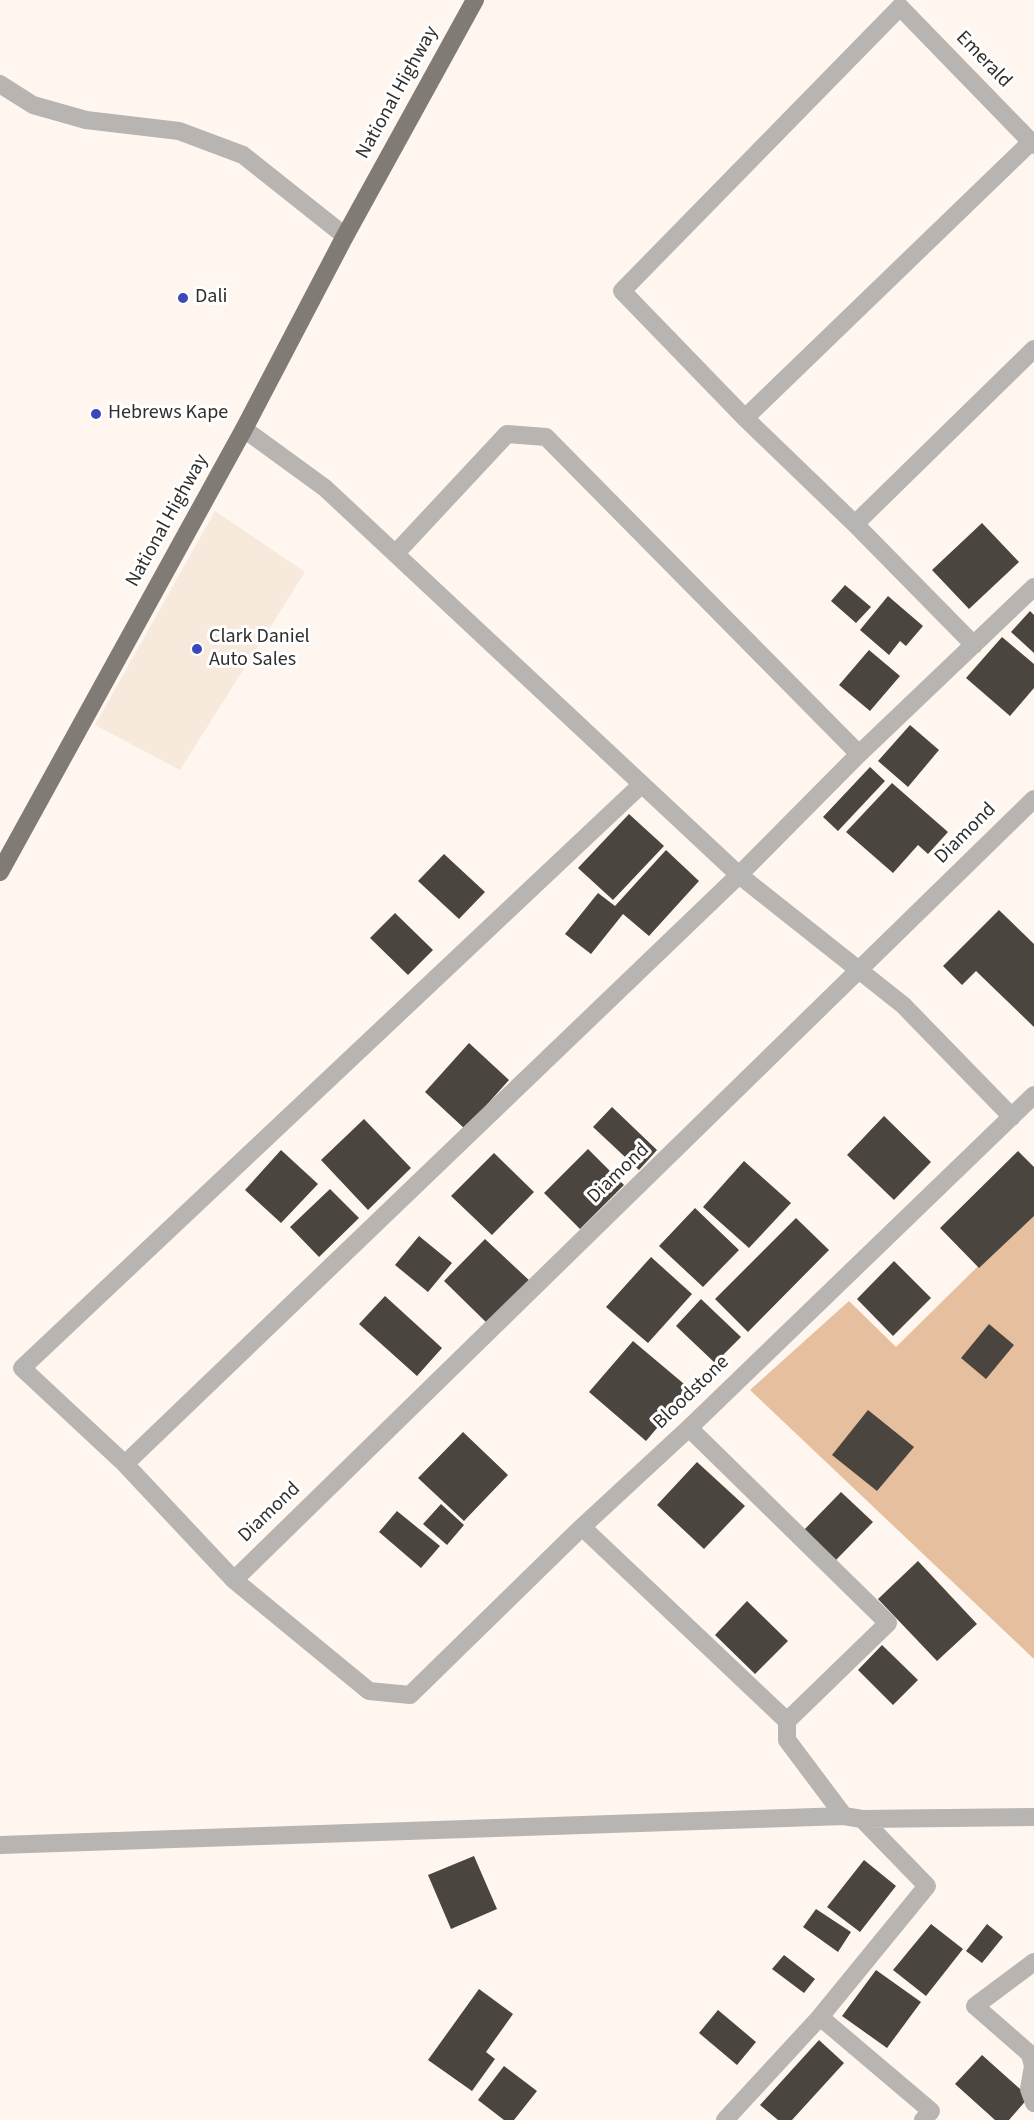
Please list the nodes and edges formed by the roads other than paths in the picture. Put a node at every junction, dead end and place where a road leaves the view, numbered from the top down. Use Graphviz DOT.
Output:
graph roads {
  1 [pos="475,0"];
  2 [pos="0,84"];
  3 [pos="1033,143"];
  4 [pos="345,236"];
  5 [pos="1034,349"];
  6 [pos="745,418"];
  7 [pos="244,429"];
  8 [pos="855,524"];
  9 [pos="396,553"];
  10 [pos="1034,587"];
  11 [pos="974,645"];
  12 [pos="859,754"];
  13 [pos="641,785"];
  14 [pos="1034,799"];
  15 [pos="0,872"];
  16 [pos="739,875"];
  17 [pos="859,971"];
  18 [pos="1034,1095"];
  19 [pos="1012,1117"];
  20 [pos="688,1428"];
  21 [pos="125,1464"];
  22 [pos="582,1527"];
  23 [pos="234,1580"];
  24 [pos="787,1720"];
  25 [pos="853,1817"];
  26 [pos="1034,1817"];
  27 [pos="0,1845"];
  28 [pos="1034,1962"];
  29 [pos="820,2017"];
  30 [pos="1034,2103"];
  31 [pos="725,2120"];
  32 [pos="923,2120"];
  1 -- 4 [label="main road, National Highway"];
  2 -- 4 [label="street"];
  3 -- 6 [label="street"];
  3 -- 6 [label="street, Emerald"];
  4 -- 7 [label="main road, National Highway"];
  5 -- 8 [label="street"];
  6 -- 8 [label="street"];
  7 -- 9 [label="street"];
  7 -- 15 [label="main road, National Highway"];
  8 -- 11 [label="street"];
  9 -- 12 [label="street"];
  9 -- 13 [label="street"];
  10 -- 11 [label="street"];
  11 -- 12 [label="street"];
  12 -- 16 [label="street"];
  13 -- 16 [label="street"];
  13 -- 21 [label="street"];
  14 -- 17 [label="street, Diamond"];
  16 -- 17 [label="street"];
  16 -- 21 [label="street"];
  17 -- 19 [label="street"];
  17 -- 23 [label="street, Diamond"];
  18 -- 19 [label="street, Bloodstone"];
  19 -- 20 [label="street, Bloodstone"];
  20 -- 22 [label="street, Bloodstone"];
  20 -- 24 [label="street"];
  21 -- 23 [label="street"];
  22 -- 23 [label="street, Bloodstone"];
  22 -- 24 [label="street"];
  24 -- 25 [label="street"];
  25 -- 26 [label="street"];
  25 -- 27 [label="street"];
  25 -- 29 [label="street"];
  28 -- 30 [label="street"];
  29 -- 31 [label="street"];
  29 -- 32 [label="street"];
}
